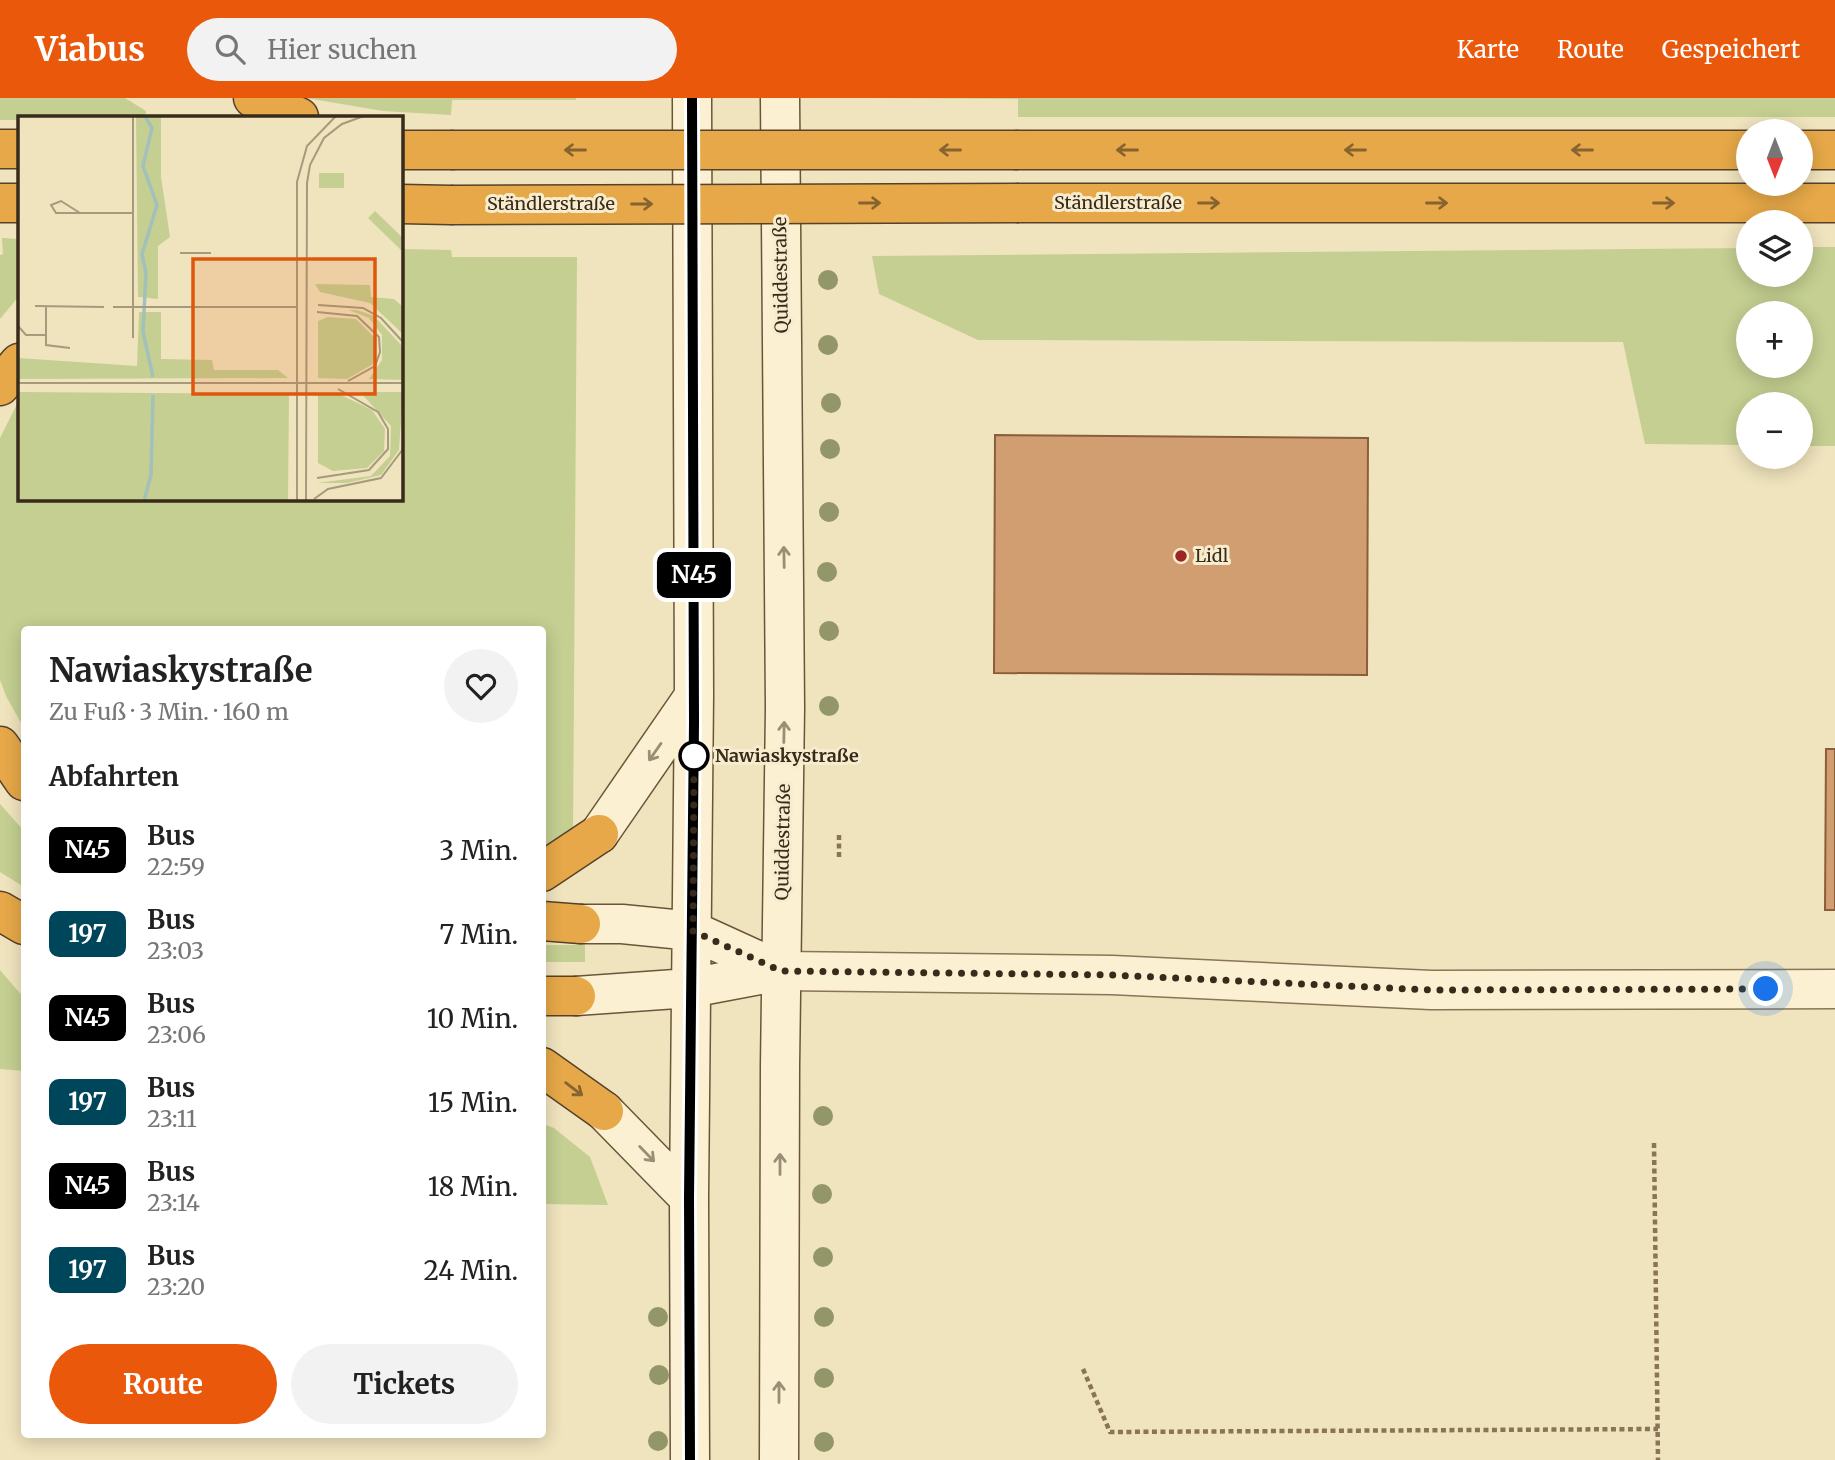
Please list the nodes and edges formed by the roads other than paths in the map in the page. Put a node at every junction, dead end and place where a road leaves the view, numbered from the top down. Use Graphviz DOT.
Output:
graph roads {
  1 [pos="253,98"];
  2 [pos="692,98"];
  3 [pos="780,98"];
  4 [pos="297,116"];
  5 [pos="0,149"];
  6 [pos="18,149"];
  7 [pos="402,150"];
  8 [pos="1736,150"];
  9 [pos="1813,150"];
  10 [pos="1835,150"];
  11 [pos="0,203"];
  12 [pos="18,203"];
  13 [pos="1835,203"];
  14 [pos="402,204"];
  15 [pos="18,364"];
  16 [pos="0,386"];
  17 [pos="694,696"];
  18 [pos="0,746"];
  19 [pos="21,777"];
  20 [pos="599,834"];
  21 [pos="546,869"];
  22 [pos="0,911"];
  23 [pos="546,921"];
  24 [pos="21,923"];
  25 [pos="581,924"];
  26 [pos="693,931"];
  27 [pos="781,971"];
  28 [pos="691,988"];
  29 [pos="1835,989"];
  30 [pos="559,996"];
  31 [pos="546,1070"];
  32 [pos="604,1111"];
  33 [pos="689,1198"];
  34 [pos="690,1460"];
  35 [pos="779,1460"];
  1 -- 4 [label="highway"];
  2 -- 17 [label="main road"];
  27 -- 3 [label="main road, Quiddestraße, one-way"];
  5 -- 6 [label="highway"];
  8 -- 7 [label="highway, one-way, bridge"];
  9 -- 10 [label="highway"];
  11 -- 12 [label="highway"];
  14 -- 13 [label="highway, Ständlerstraße, one-way, bridge"];
  15 -- 16 [label="highway"];
  17 -- 20 [label="main road, one-way"];
  17 -- 26 [label="main road"];
  18 -- 19 [label="highway"];
  20 -- 21 [label="highway"];
  22 -- 24 [label="highway"];
  23 -- 25 [label="highway"];
  25 -- 26 [label="main road"];
  26 -- 27 [label="main road"];
  26 -- 28 [label="main road"];
  27 -- 28 [label="main road"];
  27 -- 29 [label="main road"];
  35 -- 27 [label="main road, Quiddestraße, one-way"];
  28 -- 30 [label="main road"];
  28 -- 33 [label="main road"];
  31 -- 32 [label="highway, one-way"];
  32 -- 33 [label="main road, one-way"];
  33 -- 34 [label="main road"];
}
